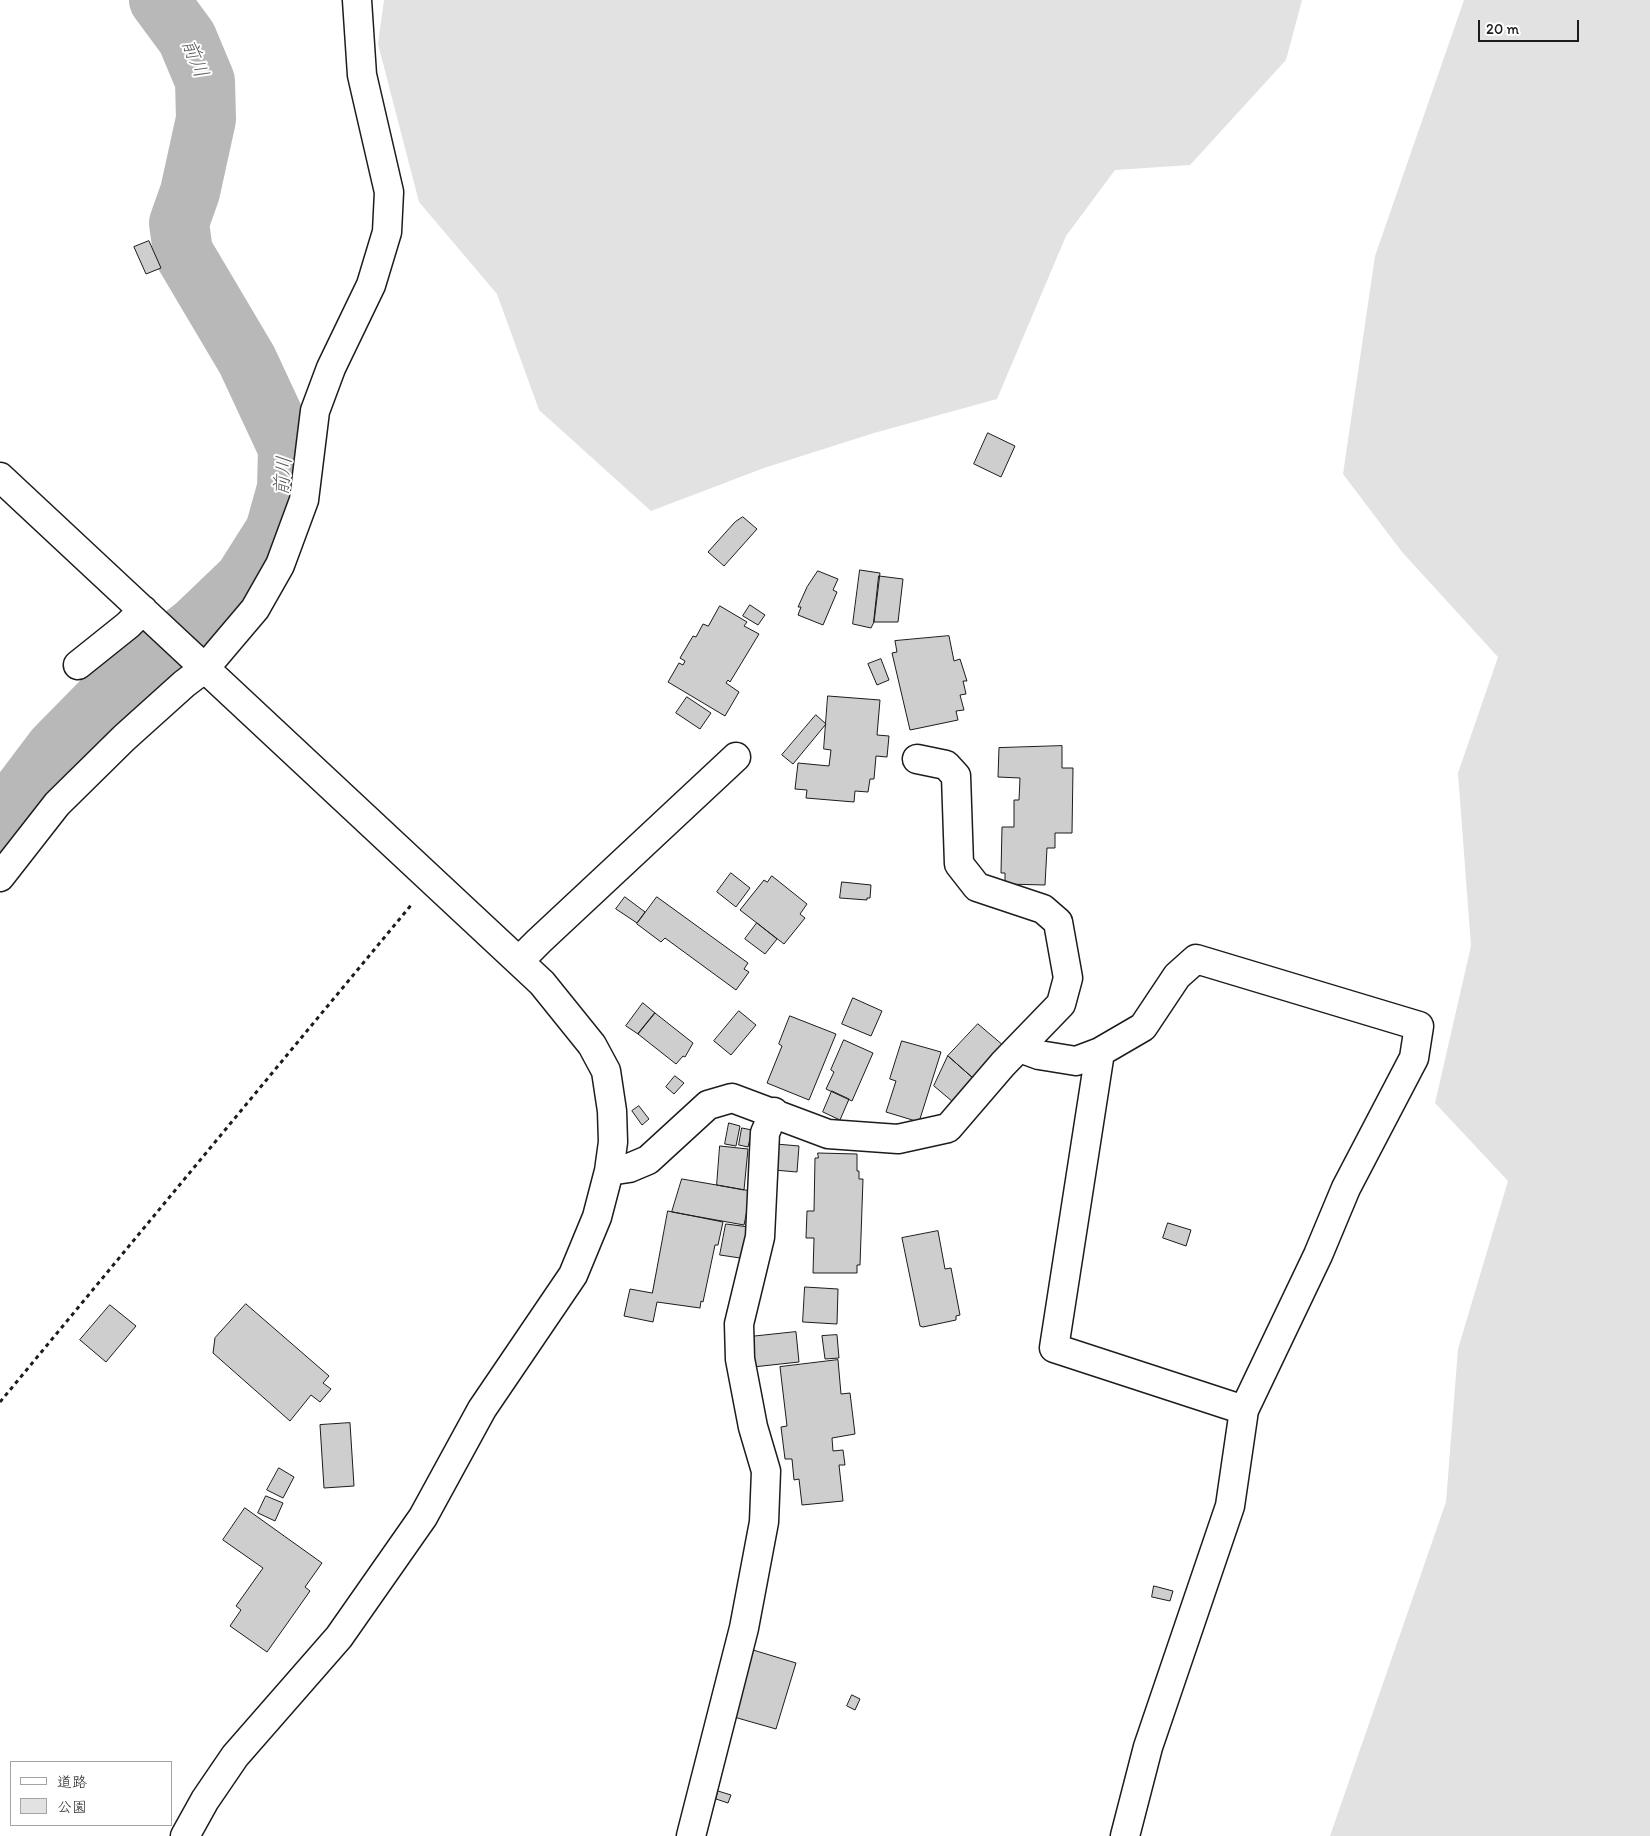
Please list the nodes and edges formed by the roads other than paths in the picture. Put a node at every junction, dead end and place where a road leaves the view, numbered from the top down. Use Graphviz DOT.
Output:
graph roads {
  1 [pos="357,0"];
  2 [pos="0,477"];
  3 [pos="151,617"];
  4 [pos="199,662"];
  5 [pos="78,665"];
  6 [pos="736,756"];
  7 [pos="918,759"];
  8 [pos="0,876"];
  9 [pos="520,960"];
  10 [pos="1020,1048"];
  11 [pos="1100,1052"];
  12 [pos="774,1112"];
  13 [pos="609,1171"];
  14 [pos="1244,1410"];
  15 [pos="185,1836"];
  16 [pos="691,1836"];
  17 [pos="1125,1836"];
  1 -- 4 [label="street"];
  2 -- 3 [label="street"];
  3 -- 4 [label="street"];
  3 -- 5 [label="street"];
  4 -- 8 [label="street"];
  4 -- 9 [label="street"];
  6 -- 9 [label="street"];
  7 -- 10 [label="street"];
  9 -- 13 [label="street"];
  10 -- 11 [label="street"];
  10 -- 12 [label="street"];
  11 -- 14 [label="street"];
  11 -- 14 [label="street"];
  12 -- 13 [label="street"];
  12 -- 16 [label="street"];
  13 -- 15 [label="street"];
  14 -- 17 [label="street"];
}
